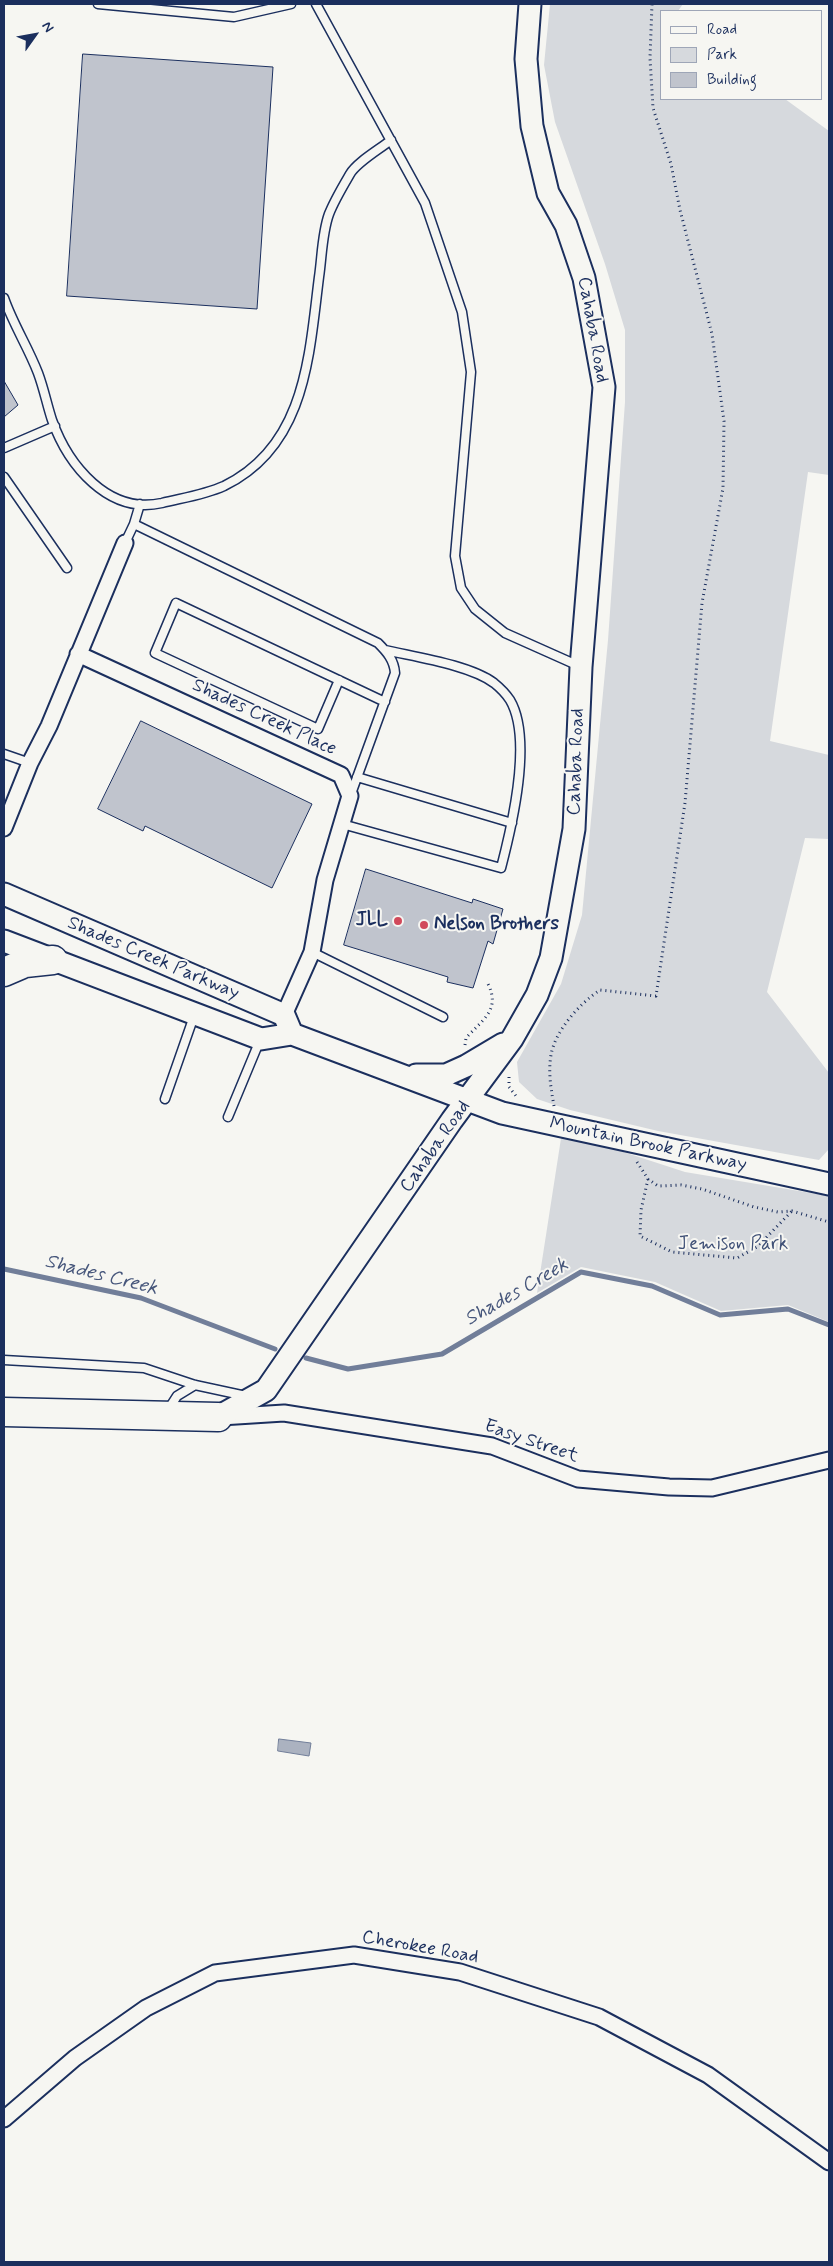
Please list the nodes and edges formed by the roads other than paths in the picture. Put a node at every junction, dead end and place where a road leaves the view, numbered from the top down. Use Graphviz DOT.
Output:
graph roads {
  1 [pos="98,4"];
  2 [pos="291,4"];
  3 [pos="316,4"];
  4 [pos="530,4"];
  5 [pos="391,140"];
  6 [pos="4,298"];
  7 [pos="54,426"];
  8 [pos="4,448"];
  9 [pos="4,476"];
  10 [pos="140,504"];
  11 [pos="134,524"];
  12 [pos="125,543"];
  13 [pos="68,568"];
  14 [pos="385,650"];
  15 [pos="78,654"];
  16 [pos="581,667"];
  17 [pos="339,680"];
  18 [pos="384,702"];
  19 [pos="4,754"];
  20 [pos="30,763"];
  21 [pos="357,777"];
  22 [pos="350,796"];
  23 [pos="512,822"];
  24 [pos="342,824"];
  25 [pos="4,828"];
  26 [pos="4,894"];
  27 [pos="4,941"];
  28 [pos="312,952"];
  29 [pos="53,960"];
  30 [pos="4,972"];
  31 [pos="195,1014"];
  32 [pos="442,1017"];
  33 [pos="288,1025"];
  34 [pos="261,1039"];
  35 [pos="512,1039"];
  36 [pos="401,1075"];
  37 [pos="165,1098"];
  38 [pos="469,1099"];
  39 [pos="228,1117"];
  40 [pos="829,1184"];
  41 [pos="4,1360"];
  42 [pos="195,1385"];
  43 [pos="253,1397"];
  44 [pos="4,1412"];
  45 [pos="168,1416"];
  46 [pos="218,1417"];
  47 [pos="829,1460"];
  48 [pos="4,2119"];
  49 [pos="829,2162"];
  1 -- 2 [label="lane"];
  3 -- 5 [label="lane"];
  4 -- 16 [label="street, Cahaba Road"];
  5 -- 10 [label="lane"];
  5 -- 16 [label="lane"];
  6 -- 7 [label="lane"];
  7 -- 8 [label="lane"];
  7 -- 10 [label="lane"];
  9 -- 13 [label="lane"];
  10 -- 11 [label="lane"];
  11 -- 12 [label="lane"];
  11 -- 14 [label="lane"];
  12 -- 15 [label="street"];
  14 -- 18 [label="lane"];
  14 -- 23 [label="lane"];
  15 -- 20 [label="street"];
  15 -- 22 [label="street, Shades Creek Place"];
  16 -- 35 [label="street, Cahaba Road"];
  17 -- 17 [label="lane"];
  17 -- 18 [label="lane"];
  18 -- 21 [label="lane"];
  19 -- 20 [label="lane"];
  20 -- 25 [label="street"];
  21 -- 22 [label="lane"];
  21 -- 23 [label="lane"];
  22 -- 24 [label="street"];
  23 -- 24 [label="lane"];
  24 -- 28 [label="street"];
  26 -- 33 [label="street, Shades Creek Parkway"];
  27 -- 29 [label="street, Shades Creek Parkway"];
  28 -- 32 [label="lane"];
  28 -- 33 [label="street"];
  29 -- 30 [label="highway"];
  29 -- 31 [label="street, Shades Creek Parkway"];
  31 -- 34 [label="street, Shades Creek Parkway"];
  31 -- 37 [label="lane"];
  33 -- 34 [label="street, Shades Creek Parkway"];
  33 -- 36 [label="street, Shades Creek Parkway"];
  34 -- 39 [label="lane"];
  35 -- 36 [label="street"];
  35 -- 38 [label="street, Cahaba Road"];
  36 -- 38 [label="street, Shades Creek Parkway"];
  38 -- 40 [label="street, Mountain Brook Parkway"];
  38 -- 43 [label="street, Cahaba Road"];
  41 -- 42 [label="lane"];
  42 -- 43 [label="lane"];
  42 -- 45 [label="lane"];
  43 -- 46 [label="street, Cahaba Road"];
  44 -- 45 [label="highway"];
  45 -- 46 [label="highway"];
  46 -- 47 [label="street, Easy Street"];
  48 -- 49 [label="street, Cherokee Road"];
}
